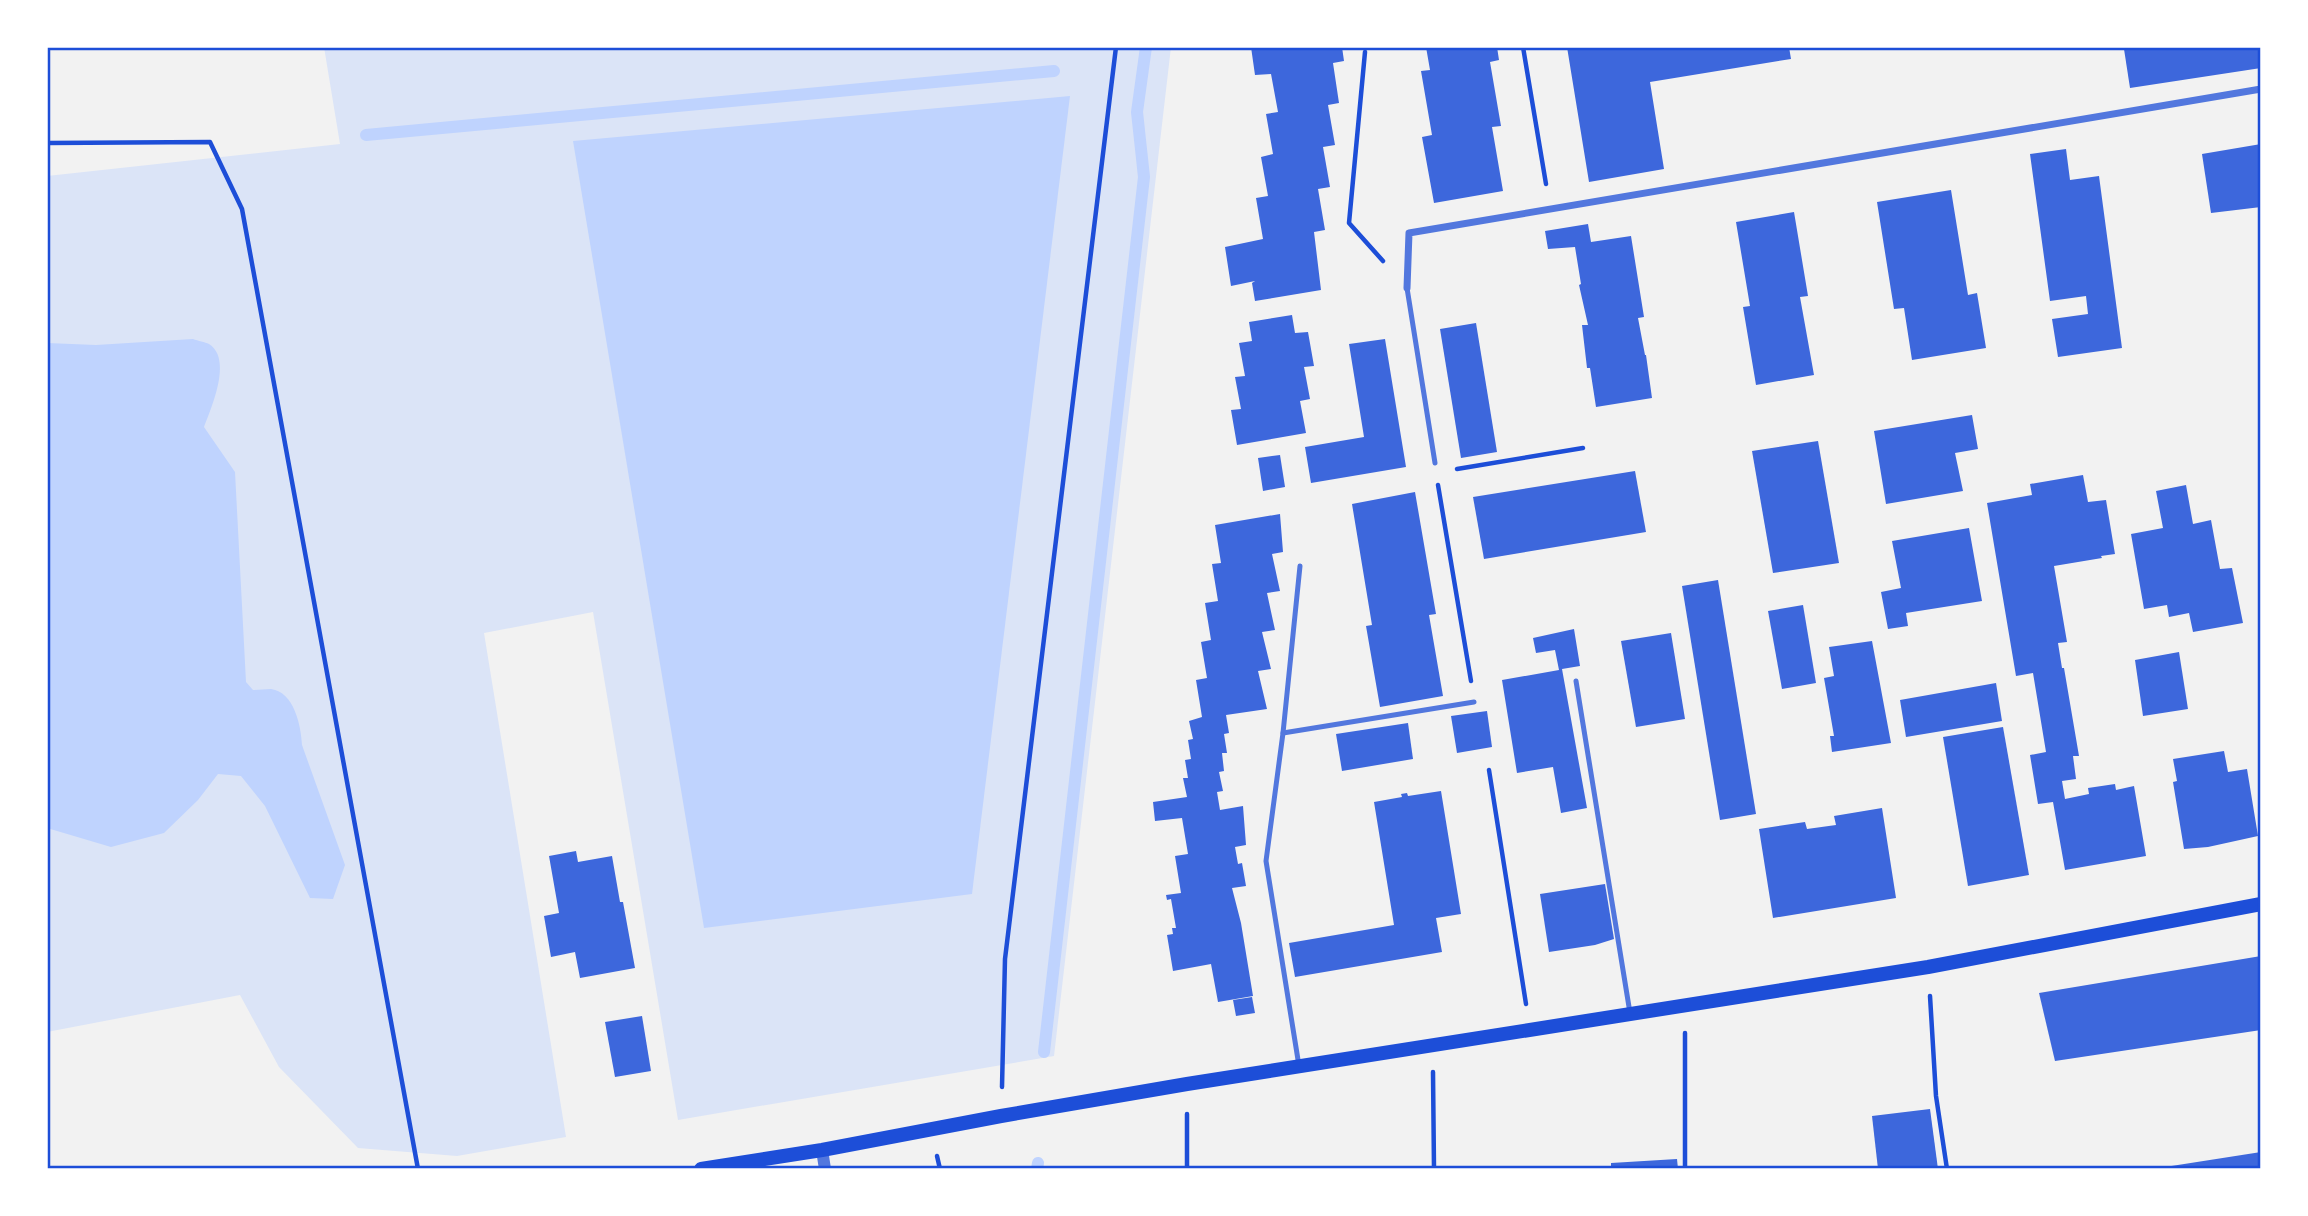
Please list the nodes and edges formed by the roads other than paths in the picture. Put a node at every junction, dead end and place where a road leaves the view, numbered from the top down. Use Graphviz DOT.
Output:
graph roads {
  1 [pos="2261,89"];
  2 [pos="1407,288"];
  3 [pos="1435,463"];
  4 [pos="1300,566"];
  5 [pos="1576,681"];
  6 [pos="1474,702"];
  7 [pos="1283,733"];
  8 [pos="2261,904"];
  9 [pos="1630,1015"];
  10 [pos="1299,1066"];
  11 [pos="822,1150"];
  12 [pos="701,1169"];
  13 [pos="825,1169"];
  1 -- 2 [label="street"];
  2 -- 3 [label="lane"];
  4 -- 7 [label="lane"];
  5 -- 9 [label="lane"];
  6 -- 7 [label="lane"];
  7 -- 10 [label="lane"];
  8 -- 9 [label="main road"];
  9 -- 10 [label="main road"];
  10 -- 11 [label="main road"];
  11 -- 12 [label="main road"];
  11 -- 13 [label="street"];
}
